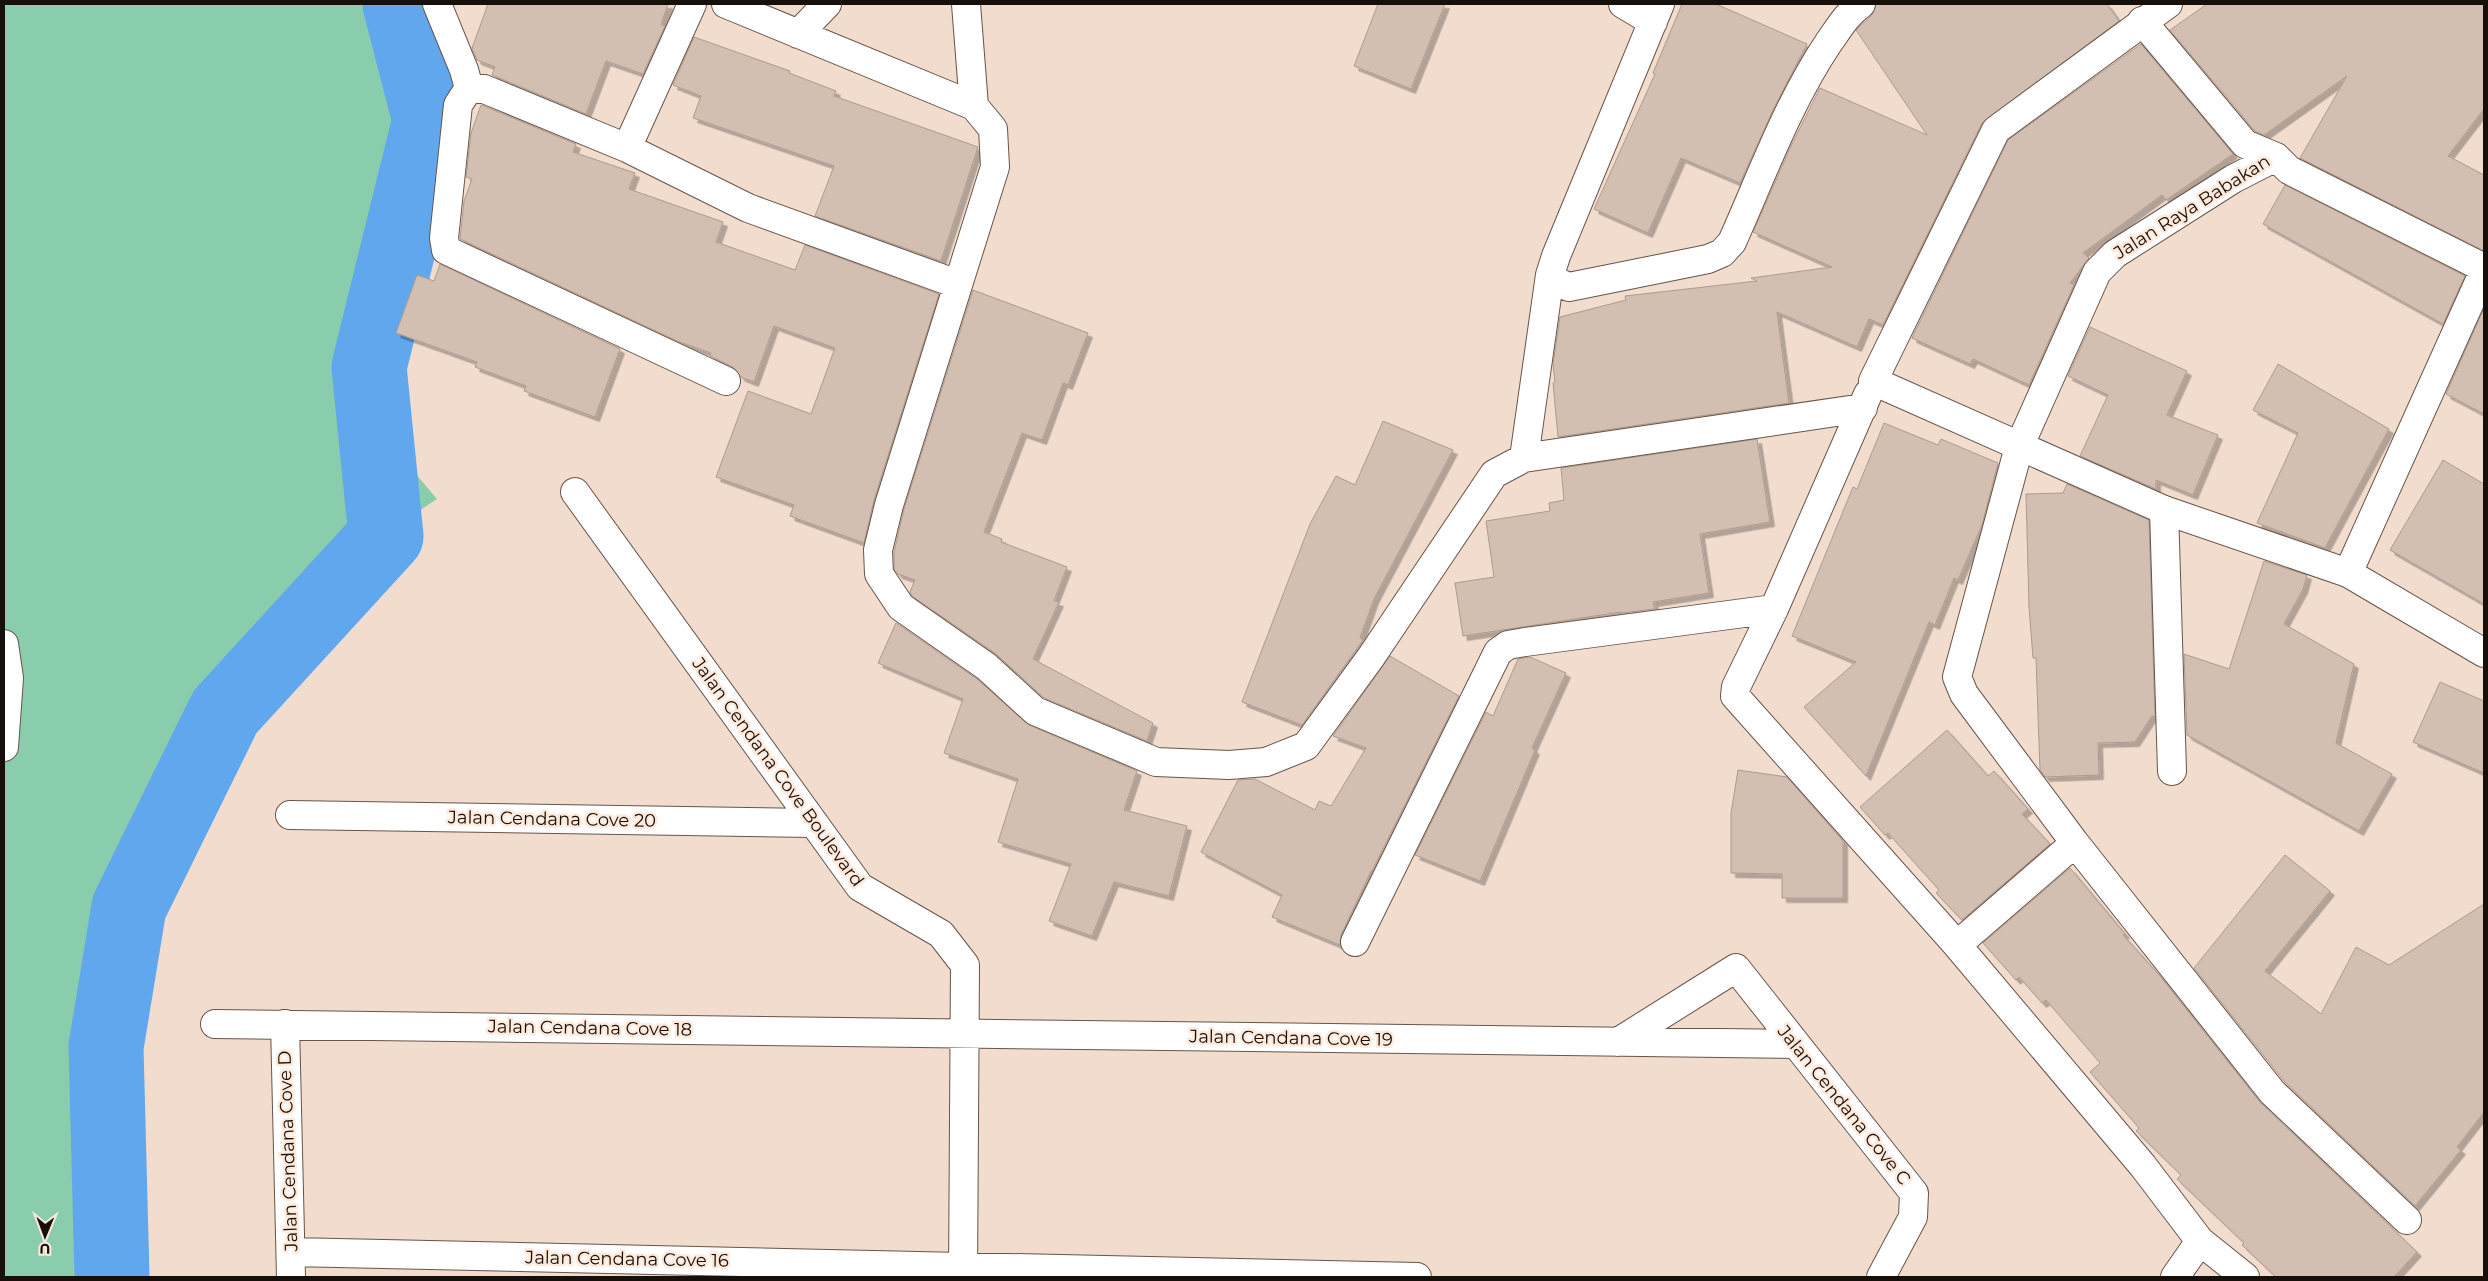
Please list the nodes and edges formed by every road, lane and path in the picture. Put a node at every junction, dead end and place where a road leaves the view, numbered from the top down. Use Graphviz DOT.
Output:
graph roads {
  1 [pos="437,4"];
  2 [pos="692,4"];
  3 [pos="726,4"];
  4 [pos="827,4"];
  5 [pos="966,4"];
  6 [pos="1623,4"];
  7 [pos="1860,4"];
  8 [pos="2168,4"];
  9 [pos="2136,12"];
  10 [pos="1656,13"];
  11 [pos="798,34"];
  12 [pos="469,88"];
  13 [pos="974,106"];
  14 [pos="627,148"];
  15 [pos="2276,157"];
  16 [pos="2484,269"];
  17 [pos="1550,275"];
  18 [pos="957,284"];
  19 [pos="726,381"];
  20 [pos="1873,381"];
  21 [pos="1862,408"];
  22 [pos="2019,447"];
  23 [pos="1524,458"];
  24 [pos="575,492"];
  25 [pos="2164,510"];
  26 [pos="2348,573"];
  27 [pos="1774,609"];
  28 [pos="4,644"];
  29 [pos="2484,653"];
  30 [pos="4,747"];
  31 [pos="2172,771"];
  32 [pos="290,815"];
  33 [pos="814,823"];
  34 [pos="2075,843"];
  35 [pos="1355,942"];
  36 [pos="1957,945"];
  37 [pos="215,1024"];
  38 [pos="285,1024"];
  39 [pos="964,1033"];
  40 [pos="1618,1042"];
  41 [pos="1796,1044"];
  42 [pos="2407,1220"];
  43 [pos="2200,1241"];
  44 [pos="291,1264"];
  45 [pos="963,1272"];
  46 [pos="1417,1277"];
  47 [pos="1882,1277"];
  48 [pos="2175,1277"];
  49 [pos="2245,1277"];
  1 -- 12 [label="street"];
  2 -- 14 [label="street"];
  3 -- 11 [label="street"];
  4 -- 11 [label="street"];
  5 -- 13 [label="street"];
  6 -- 10 [label="street"];
  7 -- 17 [label="street"];
  8 -- 9 [label="street"];
  9 -- 15 [label="street, Jalan Raya Babakan"];
  9 -- 20 [label="street"];
  10 -- 17 [label="street"];
  11 -- 13 [label="street"];
  12 -- 14 [label="street"];
  12 -- 19 [label="street"];
  13 -- 18 [label="street"];
  14 -- 18 [label="street"];
  15 -- 16 [label="street"];
  15 -- 22 [label="street, Jalan Raya Babakan"];
  16 -- 26 [label="street"];
  17 -- 23 [label="street"];
  18 -- 23 [label="street"];
  20 -- 21 [label="street"];
  20 -- 22 [label="street"];
  21 -- 23 [label="street"];
  21 -- 27 [label="street"];
  22 -- 25 [label="street"];
  22 -- 34 [label="street, Jalan Raya Babakan"];
  24 -- 33 [label="street, Jalan Cendana Cove Boulevard"];
  25 -- 26 [label="street"];
  25 -- 31 [label="street"];
  26 -- 29 [label="street"];
  27 -- 35 [label="street"];
  27 -- 36 [label="street"];
  28 -- 30 [label="street"];
  32 -- 33 [label="street, Jalan Cendana Cove 20"];
  33 -- 39 [label="street, Jalan Cendana Cove Boulevard"];
  34 -- 36 [label="street"];
  34 -- 42 [label="street, Jalan Raya Babakan"];
  36 -- 43 [label="street"];
  37 -- 38 [label="street, Jalan Cendana Cove 18"];
  38 -- 39 [label="street, Jalan Cendana Cove 18"];
  38 -- 44 [label="street, Jalan Cendana Cove D"];
  39 -- 40 [label="street, Jalan Cendana Cove 19"];
  39 -- 45 [label="street, Jalan Cendana Cove Boulevard"];
  40 -- 41 [label="street, Jalan Cendana Cove 19"];
  40 -- 41 [label="street, Jalan Cendana Cove C"];
  41 -- 47 [label="street, Jalan Cendana Cove C"];
  43 -- 48 [label="street"];
  43 -- 49 [label="street"];
  44 -- 45 [label="street, Jalan Cendana Cove 16"];
  45 -- 46 [label="street, Jalan Cendana Cove 16"];
}
